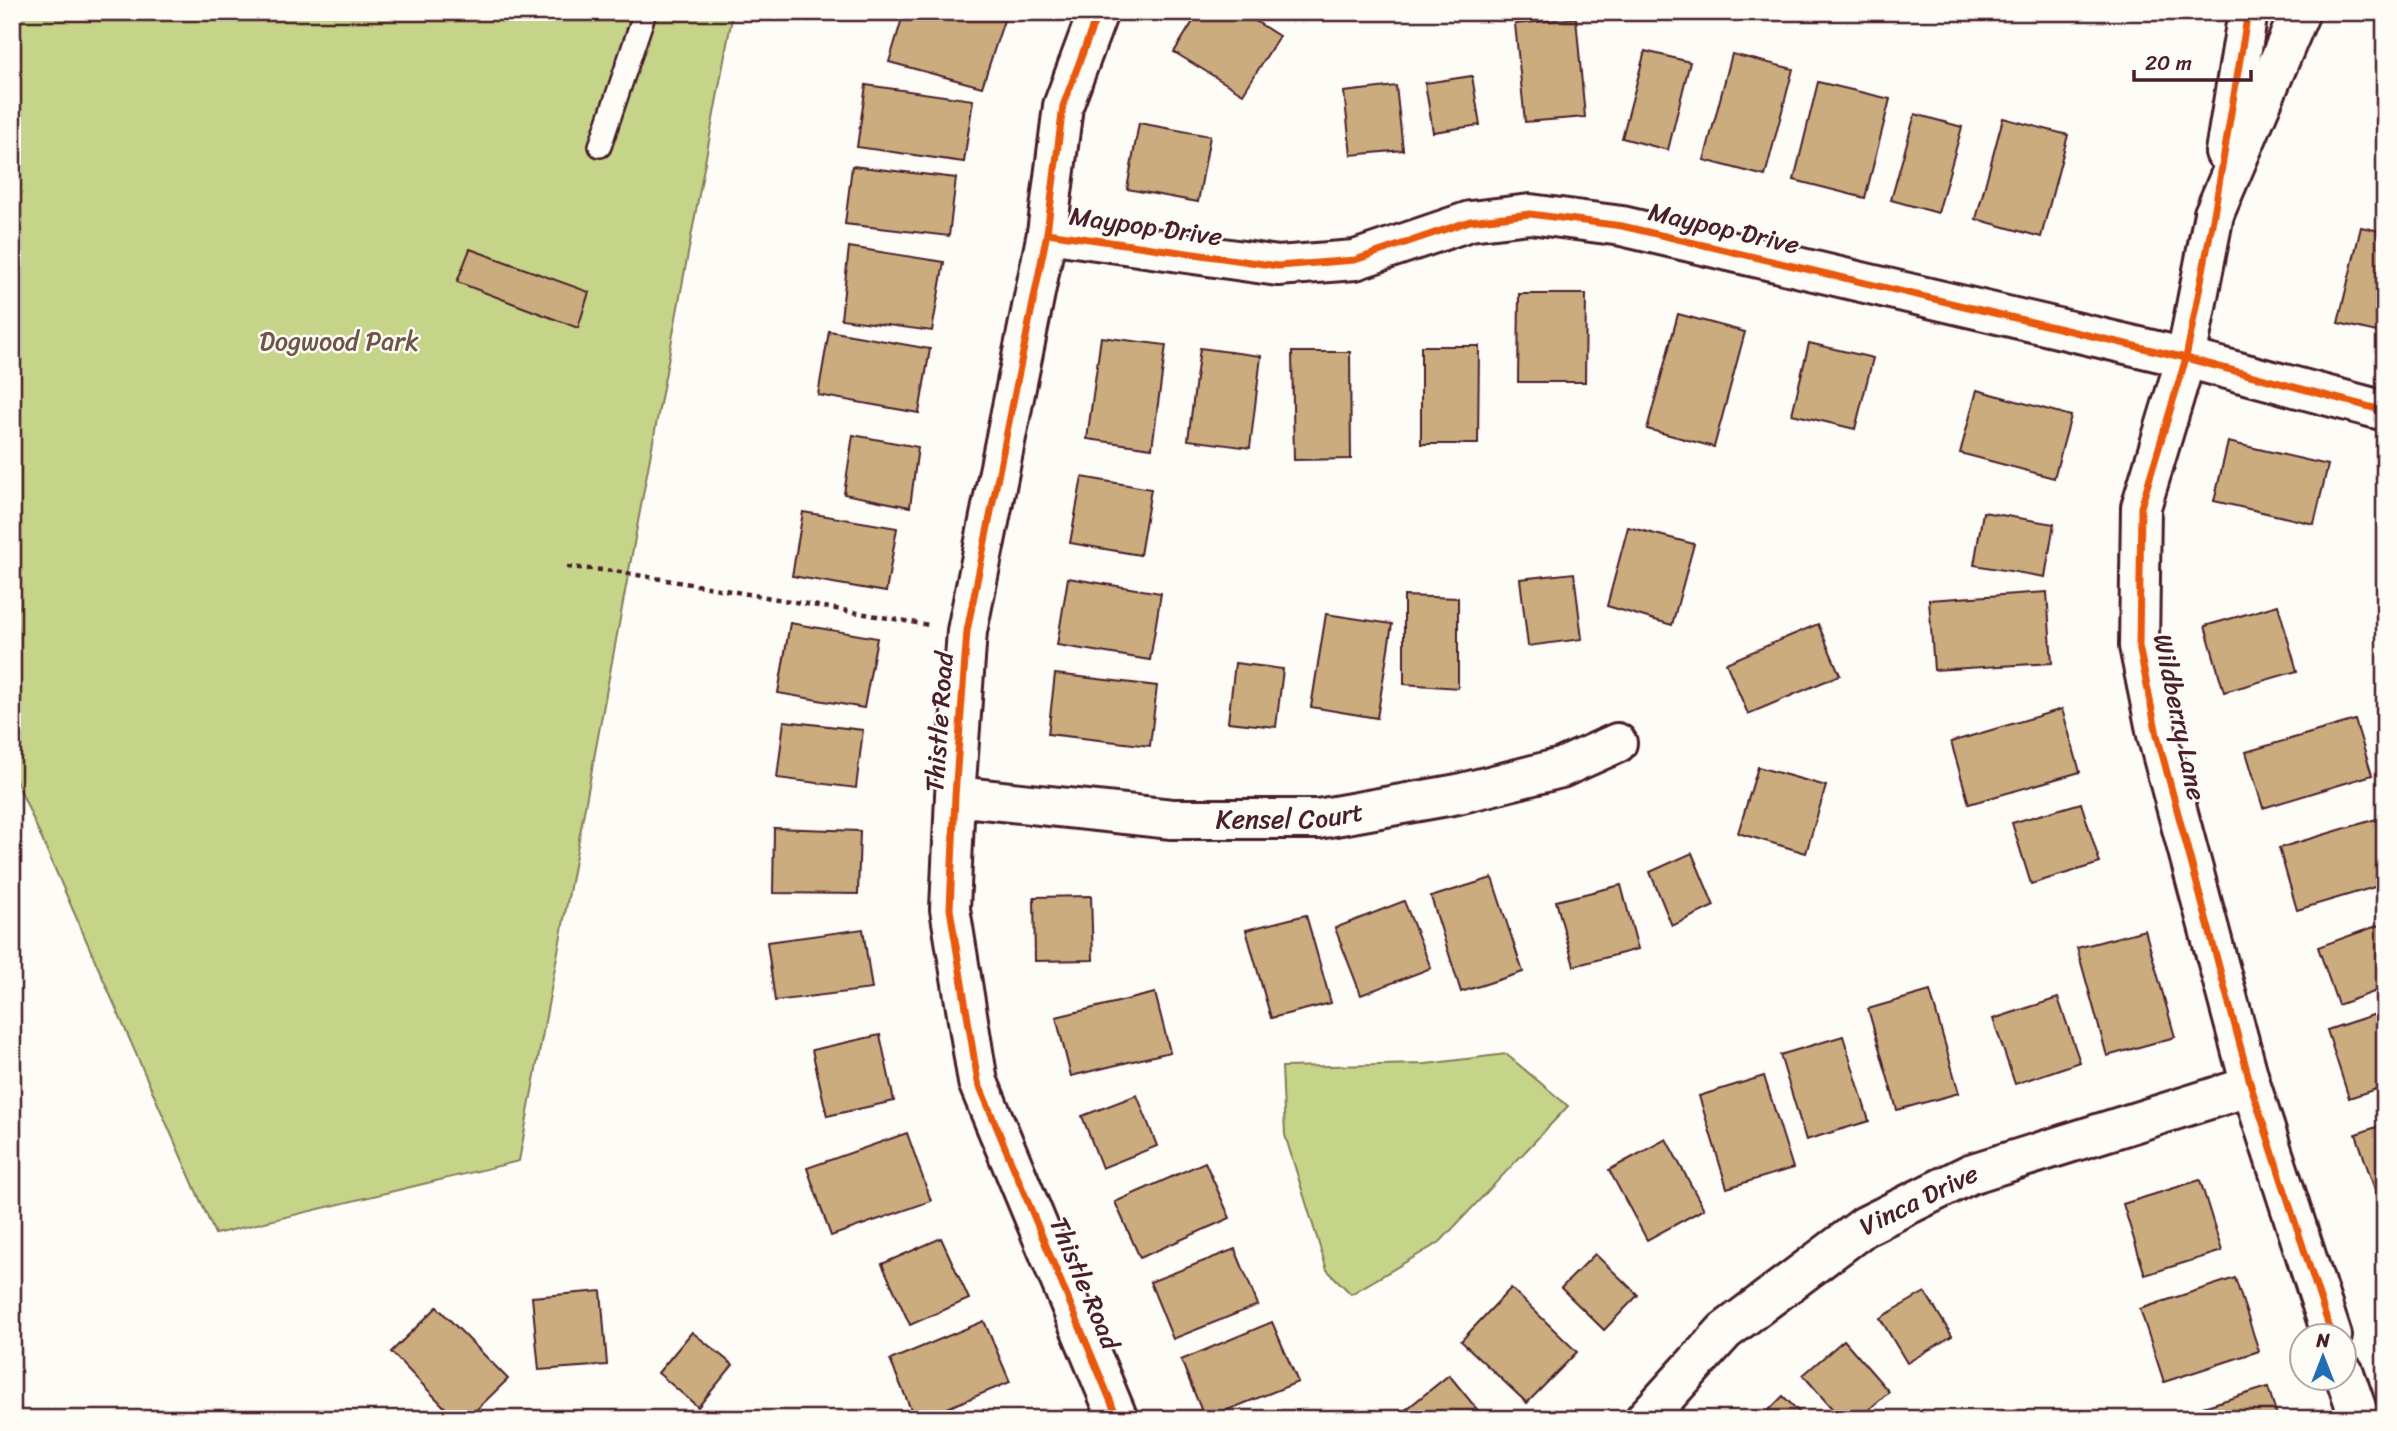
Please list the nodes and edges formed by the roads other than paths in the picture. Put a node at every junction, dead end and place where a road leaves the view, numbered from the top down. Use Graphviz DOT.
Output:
graph roads {
  1 [pos="645,12"];
  2 [pos="1098,12"];
  3 [pos="2248,12"];
  4 [pos="2300,12"];
  5 [pos="600,146"];
  6 [pos="2214,214"];
  7 [pos="1047,233"];
  8 [pos="2186,358"];
  9 [pos="2385,411"];
  10 [pos="1617,743"];
  11 [pos="955,796"];
  12 [pos="2251,1086"];
  13 [pos="2327,1322"];
  14 [pos="2351,1392"];
  15 [pos="1118,1419"];
  16 [pos="1645,1419"];
  17 [pos="2360,1419"];
  1 -- 5 [label="lane"];
  2 -- 7 [label="street, Thistle Road"];
  3 -- 6 [label="street, Wildberry Lane"];
  4 -- 6 [label="street, Wildberry Lane"];
  6 -- 8 [label="street, Wildberry Lane"];
  7 -- 8 [label="street, Maypop Drive"];
  7 -- 11 [label="street, Thistle Road"];
  8 -- 9 [label="street, Maypop Drive"];
  8 -- 12 [label="street, Wildberry Lane"];
  10 -- 11 [label="street, Kensel Court"];
  11 -- 15 [label="street, Thistle Road"];
  12 -- 13 [label="street, Wildberry Lane"];
  12 -- 16 [label="street, Vinca Drive"];
  14 -- 17 [label="street"];
}
